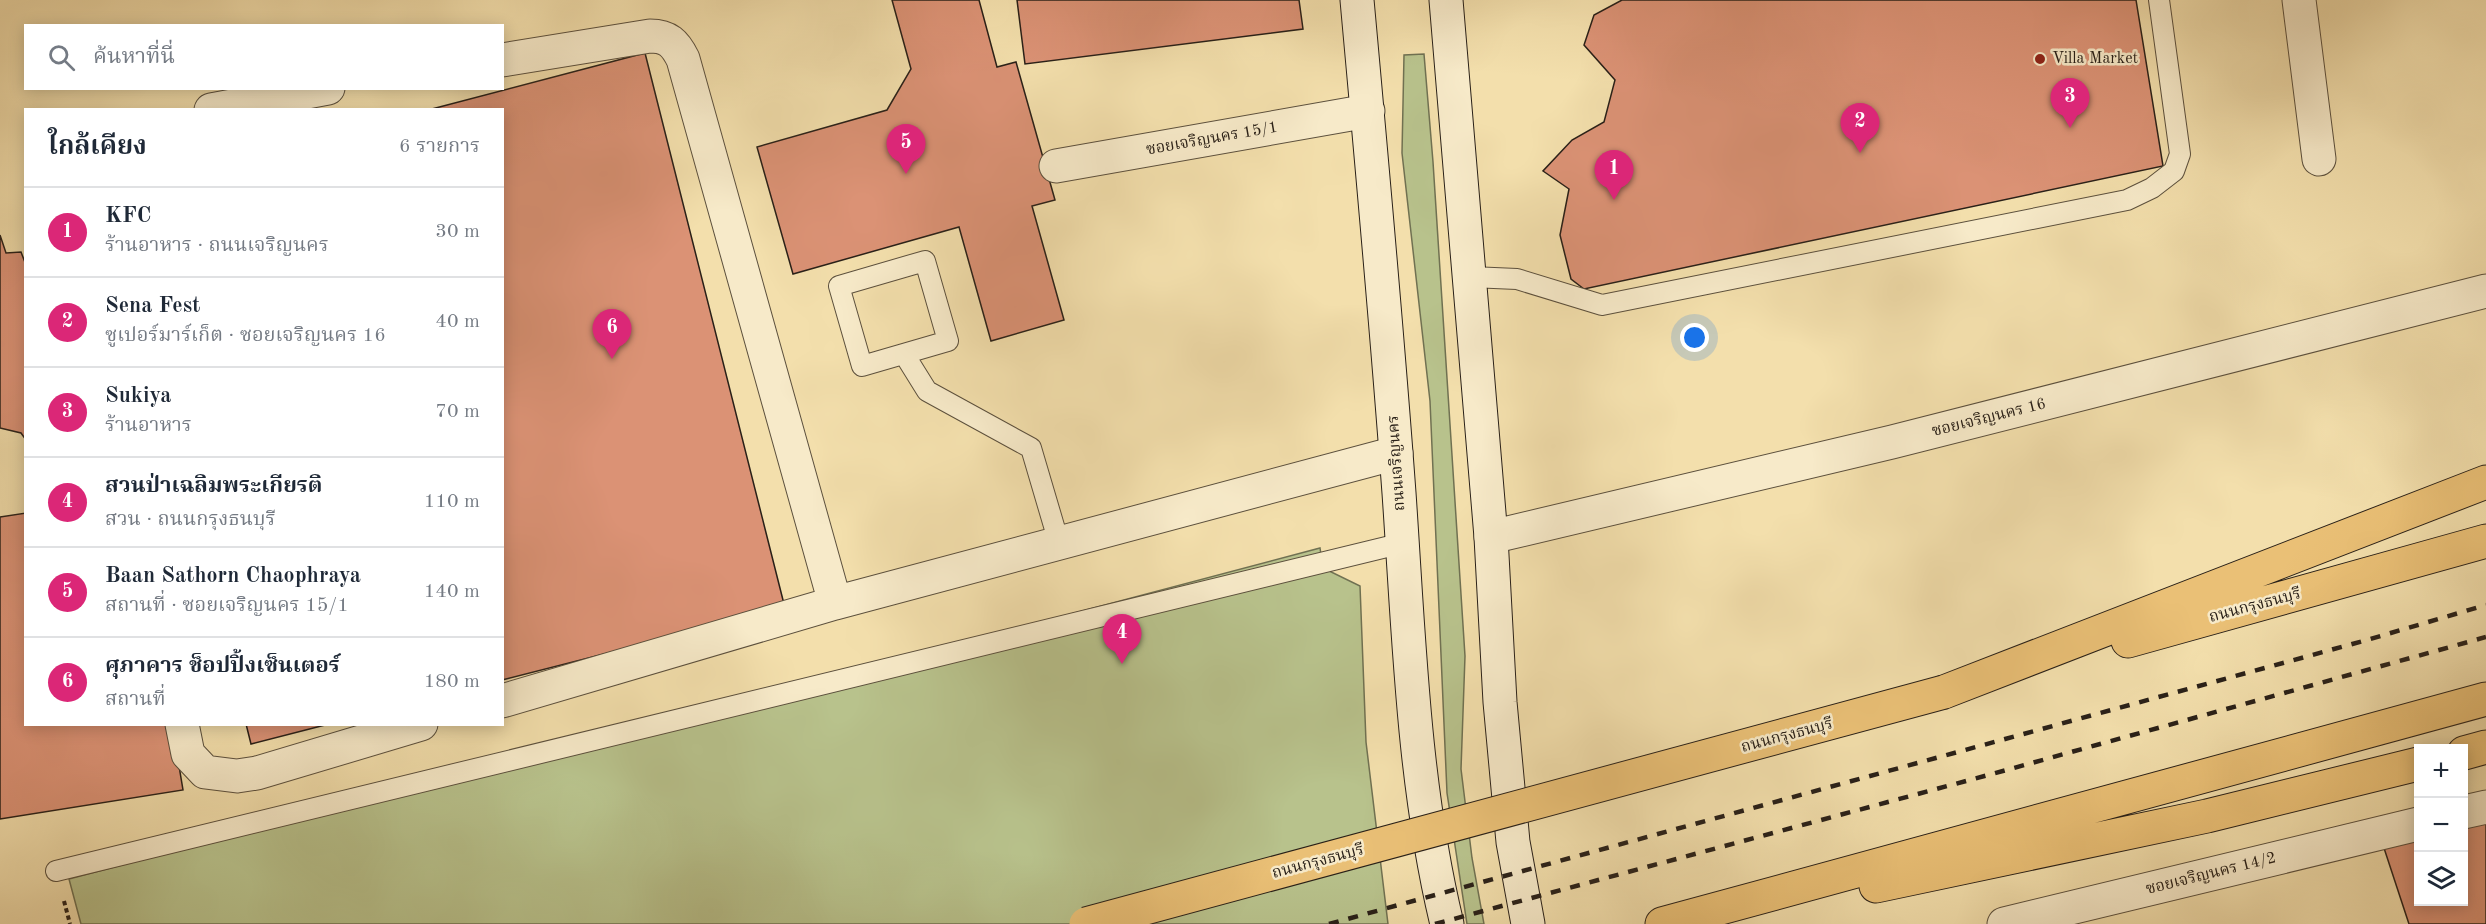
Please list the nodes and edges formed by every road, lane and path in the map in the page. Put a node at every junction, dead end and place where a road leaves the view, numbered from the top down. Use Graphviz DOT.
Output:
graph roads {
  1 [pos="1357,0"];
  2 [pos="1446,0"];
  3 [pos="2159,0"];
  4 [pos="2299,0"];
  5 [pos="504,60"];
  6 [pos="317,90"];
  7 [pos="222,108"];
  8 [pos="1368,111"];
  9 [pos="2319,159"];
  10 [pos="1056,166"];
  11 [pos="1471,277"];
  12 [pos="2486,291"];
  13 [pos="904,354"];
  14 [pos="1396,453"];
  15 [pos="2486,482"];
  16 [pos="1491,537"];
  17 [pos="2486,541"];
  18 [pos="1059,543"];
  19 [pos="1403,543"];
  20 [pos="835,603"];
  21 [pos="1944,692"];
  22 [pos="2486,699"];
  23 [pos="504,700"];
  24 [pos="182,726"];
  25 [pos="414,726"];
  26 [pos="2486,747"];
  27 [pos="2468,752"];
  28 [pos="2414,765"];
  29 [pos="2486,807"];
  30 [pos="2468,811"];
  31 [pos="2414,825"];
  32 [pos="56,871"];
  33 [pos="1086,924"];
  34 [pos="1447,924"];
  35 [pos="1528,924"];
  36 [pos="1662,924"];
  37 [pos="1685,924"];
  38 [pos="2004,924"];
  1 -- 8 [label="street, ถนนเจริญนคร"];
  2 -- 11 [label="street"];
  3 -- 11 [label="lane"];
  4 -- 9 [label="street"];
  5 -- 20 [label="street"];
  6 -- 7 [label="street"];
  8 -- 10 [label="street, ซอยเจริญนคร 15/1"];
  8 -- 14 [label="street, ถนนเจริญนคร"];
  11 -- 16 [label="street"];
  12 -- 16 [label="street, ซอยเจริญนคร 16"];
  13 -- 13 [label="lane"];
  13 -- 18 [label="lane"];
  14 -- 18 [label="street"];
  14 -- 19 [label="street, ถนนเจริญนคร"];
  15 -- 21 [label="main road"];
  16 -- 35 [label="street"];
  17 -- 21 [label="main road, ถนนกรุงธนบุรี"];
  18 -- 20 [label="street"];
  19 -- 32 [label="lane"];
  19 -- 34 [label="street, ถนนเจริญนคร"];
  20 -- 23 [label="street"];
  21 -- 33 [label="main road, ถนนกรุงธนบุรี, bridge"];
  22 -- 36 [label="main road"];
  24 -- 25 [label="street"];
  26 -- 27 [label="main road"];
  28 -- 37 [label="main road"];
  29 -- 30 [label="street"];
  31 -- 38 [label="street, ซอยเจริญนคร 14/2"];
}
